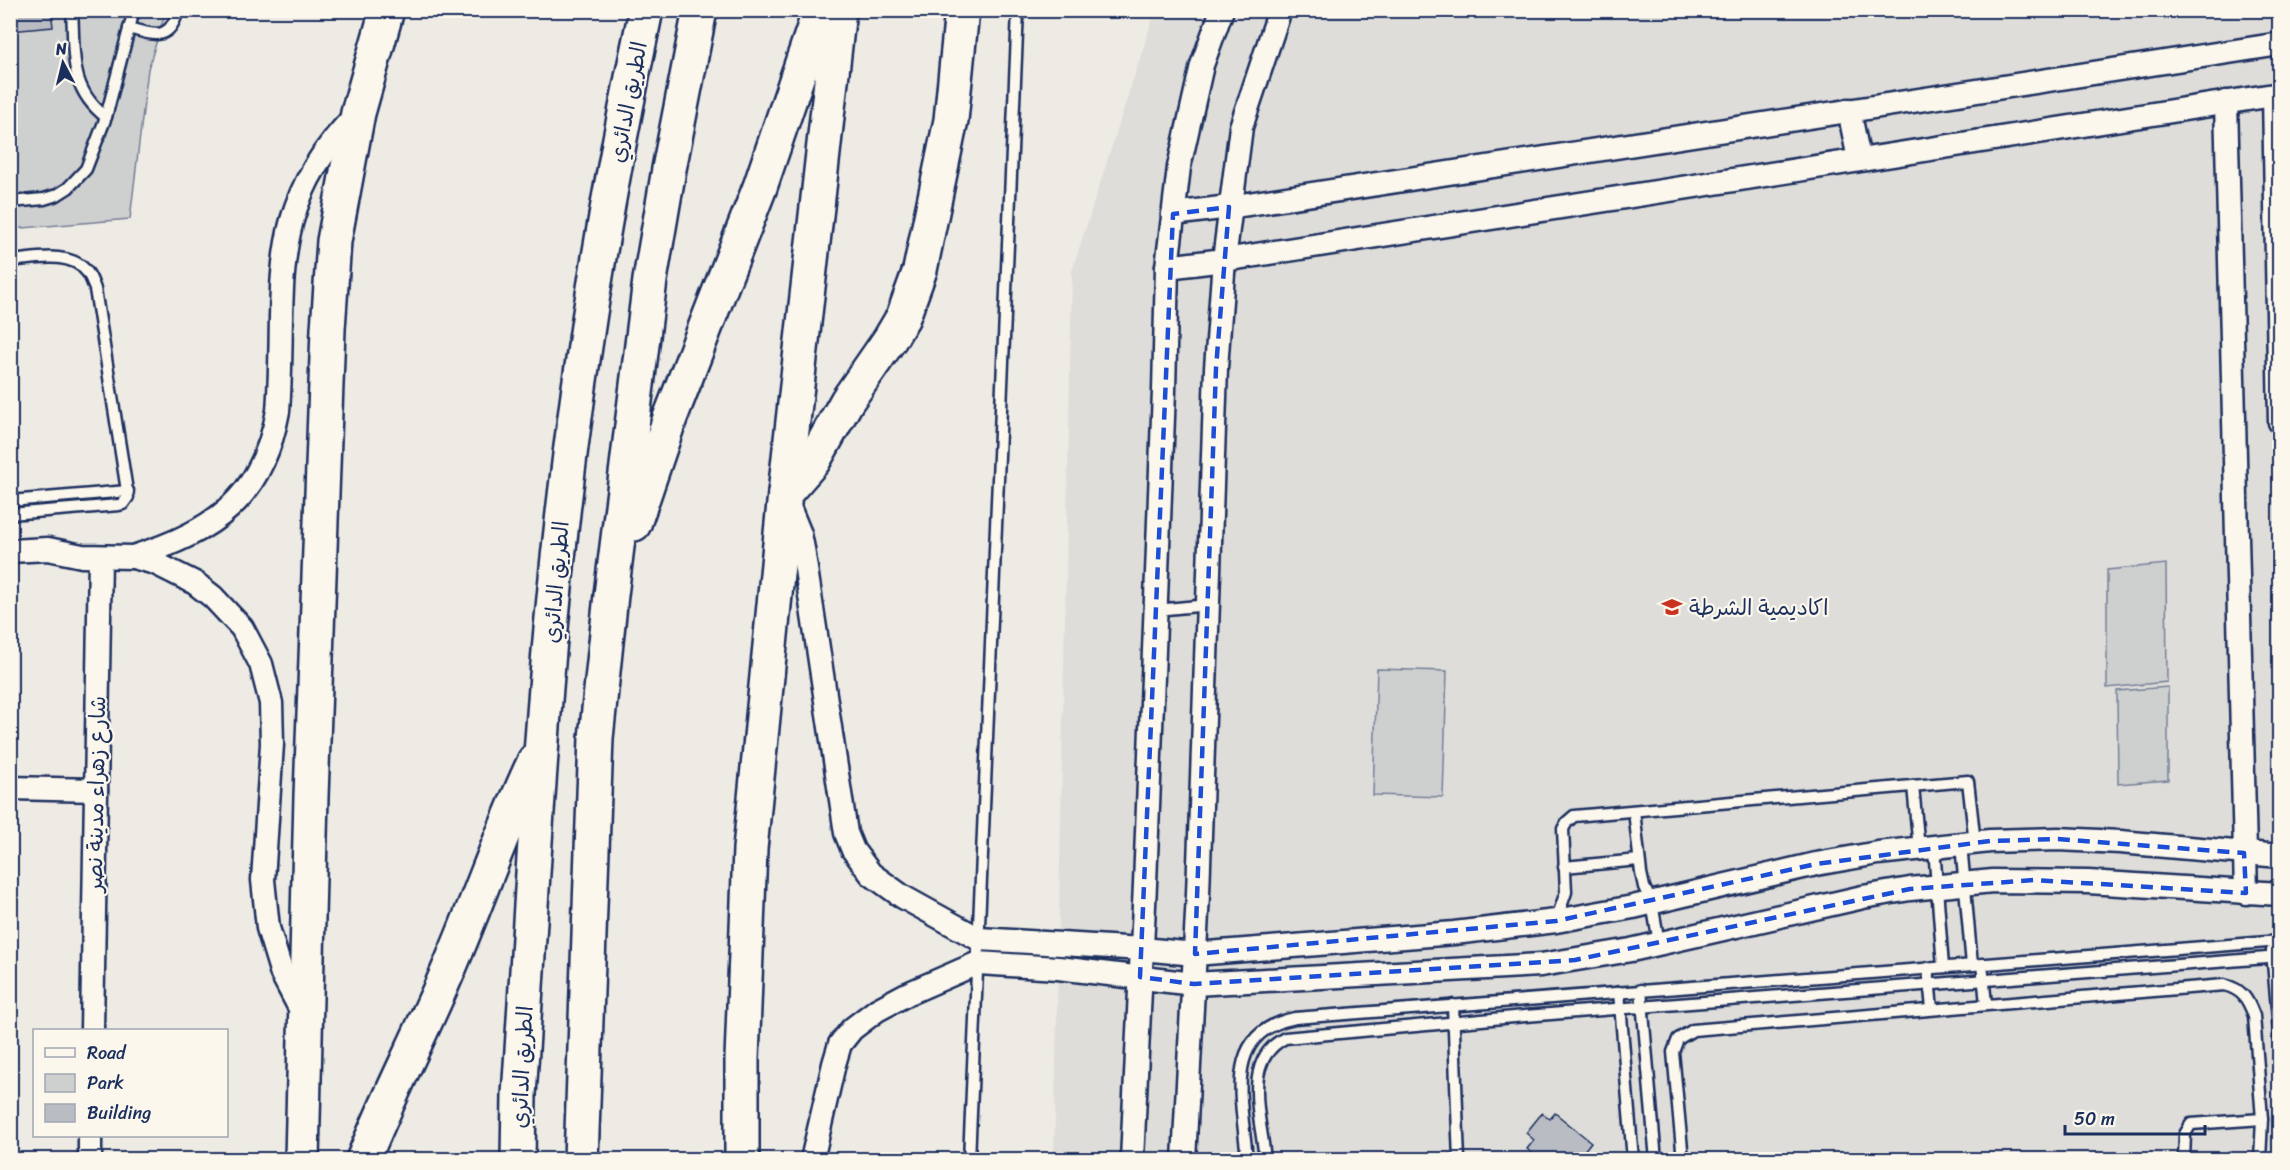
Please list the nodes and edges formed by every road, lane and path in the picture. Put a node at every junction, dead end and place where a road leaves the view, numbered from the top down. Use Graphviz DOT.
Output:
graph roads {
  1 [pos="72,10"];
  2 [pos="134,10"];
  3 [pos="178,10"];
  4 [pos="387,10"];
  5 [pos="646,10"];
  6 [pos="700,10"];
  7 [pos="820,10"];
  8 [pos="839,10"];
  9 [pos="962,10"];
  10 [pos="1018,10"];
  11 [pos="1222,10"];
  12 [pos="1280,10"];
  13 [pos="129,28"];
  14 [pos="2280,44"];
  15 [pos="2277,95"];
  16 [pos="2226,102"];
  17 [pos="1849,110"];
  18 [pos="358,113"];
  19 [pos="106,117"];
  20 [pos="1859,159"];
  21 [pos="10,202"];
  22 [pos="1229,207"];
  23 [pos="1173,214"];
  24 [pos="1224,260"];
  25 [pos="10,261"];
  26 [pos="1167,267"];
  27 [pos="2280,422"];
  28 [pos="128,491"];
  29 [pos="785,496"];
  30 [pos="10,501"];
  31 [pos="10,514"];
  32 [pos="10,551"];
  33 [pos="100,557"];
  34 [pos="133,557"];
  35 [pos="611,595"];
  36 [pos="1208,605"];
  37 [pos="1156,610"];
  38 [pos="543,742"];
  39 [pos="1913,786"];
  40 [pos="10,788"];
  41 [pos="96,790"];
  42 [pos="1634,811"];
  43 [pos="1968,844"];
  44 [pos="1926,848"];
  45 [pos="2244,853"];
  46 [pos="2280,856"];
  47 [pos="1639,860"];
  48 [pos="1564,867"];
  49 [pos="1965,884"];
  50 [pos="1937,886"];
  51 [pos="2246,893"];
  52 [pos="2280,894"];
  53 [pos="1652,903"];
  54 [pos="1556,921"];
  55 [pos="979,939"];
  56 [pos="2275,941"];
  57 [pos="1659,943"];
  58 [pos="1142,949"];
  59 [pos="1195,954"];
  60 [pos="2276,957"];
  61 [pos="978,963"];
  62 [pos="1977,965"];
  63 [pos="1943,967"];
  64 [pos="1928,968"];
  65 [pos="1140,977"];
  66 [pos="1984,981"];
  67 [pos="1194,984"];
  68 [pos="1930,985"];
  69 [pos="1641,990"];
  70 [pos="1619,992"];
  71 [pos="1986,1004"];
  72 [pos="1453,1005"];
  73 [pos="1642,1007"];
  74 [pos="1620,1008"];
  75 [pos="1932,1009"];
  76 [pos="305,1017"];
  77 [pos="1454,1022"];
  78 [pos="92,1029"];
  79 [pos="2280,1042"];
  80 [pos="2262,1119"];
  81 [pos="90,1137"];
  82 [pos="90,1160"];
  83 [pos="302,1160"];
  84 [pos="363,1160"];
  85 [pos="518,1160"];
  86 [pos="581,1160"];
  87 [pos="742,1160"];
  88 [pos="812,1160"];
  89 [pos="969,1160"];
  90 [pos="1132,1160"];
  91 [pos="1184,1160"];
  92 [pos="1247,1160"];
  93 [pos="1265,1160"];
  94 [pos="1459,1160"];
  95 [pos="1633,1160"];
  96 [pos="1656,1160"];
  97 [pos="1683,1160"];
  98 [pos="2184,1160"];
  99 [pos="2260,1160"];
  1 -- 19 [label="lane"];
  2 -- 13 [label="lane"];
  3 -- 13 [label="lane"];
  4 -- 18 [label="highway"];
  5 -- 38 [label="highway, الطريق الدائري"];
  6 -- 35 [label="highway"];
  7 -- 35 [label="highway"];
  8 -- 29 [label="highway"];
  9 -- 29 [label="highway"];
  10 -- 55 [label="lane"];
  11 -- 23 [label="street"];
  12 -- 22 [label="street"];
  13 -- 19 [label="lane"];
  14 -- 17 [label="street"];
  15 -- 16 [label="street"];
  15 -- 27 [label="street"];
  16 -- 20 [label="street"];
  16 -- 45 [label="street"];
  17 -- 20 [label="street"];
  17 -- 22 [label="street"];
  18 -- 34 [label="street"];
  18 -- 76 [label="highway"];
  19 -- 21 [label="lane"];
  20 -- 24 [label="street"];
  22 -- 23 [label="street"];
  22 -- 24 [label="street"];
  23 -- 26 [label="street"];
  24 -- 26 [label="street"];
  24 -- 36 [label="street"];
  25 -- 28 [label="lane"];
  26 -- 37 [label="street"];
  28 -- 30 [label="lane"];
  28 -- 31 [label="lane"];
  29 -- 55 [label="street"];
  29 -- 87 [label="highway"];
  32 -- 33 [label="street"];
  33 -- 34 [label="street"];
  33 -- 41 [label="street, شارع زهراء مدينة نصر"];
  34 -- 76 [label="street"];
  35 -- 86 [label="highway"];
  36 -- 37 [label="lane"];
  36 -- 59 [label="street"];
  37 -- 58 [label="street"];
  38 -- 84 [label="highway"];
  38 -- 85 [label="highway, الطريق الدائري"];
  39 -- 42 [label="lane"];
  39 -- 43 [label="lane"];
  39 -- 44 [label="lane"];
  40 -- 41 [label="street"];
  41 -- 78 [label="street, شارع زهراء مدينة نصر"];
  42 -- 47 [label="lane"];
  42 -- 48 [label="lane"];
  43 -- 44 [label="street"];
  43 -- 45 [label="street"];
  43 -- 49 [label="lane"];
  44 -- 50 [label="lane"];
  44 -- 53 [label="street"];
  45 -- 46 [label="street"];
  45 -- 51 [label="street"];
  47 -- 48 [label="lane"];
  47 -- 53 [label="lane"];
  48 -- 54 [label="lane"];
  49 -- 50 [label="street"];
  49 -- 51 [label="street"];
  49 -- 62 [label="lane"];
  50 -- 57 [label="street"];
  50 -- 63 [label="lane"];
  51 -- 52 [label="street"];
  53 -- 54 [label="street"];
  53 -- 57 [label="lane"];
  54 -- 59 [label="street"];
  55 -- 58 [label="street"];
  55 -- 61 [label="lane"];
  56 -- 60 [label="lane"];
  56 -- 62 [label="lane"];
  57 -- 67 [label="street"];
  58 -- 59 [label="street"];
  58 -- 65 [label="street"];
  59 -- 67 [label="street"];
  60 -- 66 [label="lane"];
  60 -- 79 [label="lane"];
  61 -- 65 [label="street"];
  61 -- 88 [label="street"];
  61 -- 89 [label="lane"];
  62 -- 63 [label="lane"];
  62 -- 66 [label="lane"];
  63 -- 64 [label="lane"];
  64 -- 68 [label="lane"];
  64 -- 69 [label="lane"];
  65 -- 67 [label="street"];
  65 -- 90 [label="street"];
  66 -- 68 [label="lane"];
  66 -- 71 [label="lane"];
  67 -- 91 [label="street"];
  68 -- 73 [label="lane"];
  68 -- 75 [label="lane"];
  69 -- 70 [label="lane"];
  69 -- 73 [label="lane"];
  70 -- 72 [label="lane"];
  70 -- 74 [label="lane"];
  71 -- 75 [label="lane"];
  71 -- 80 [label="lane"];
  72 -- 77 [label="lane"];
  72 -- 92 [label="lane"];
  73 -- 74 [label="lane"];
  73 -- 96 [label="lane"];
  74 -- 77 [label="lane"];
  74 -- 95 [label="lane"];
  75 -- 97 [label="lane"];
  76 -- 83 [label="highway"];
  77 -- 93 [label="lane"];
  77 -- 94 [label="lane"];
  80 -- 98 [label="lane"];
  80 -- 99 [label="lane"];
  81 -- 82 [label="street"];
}
